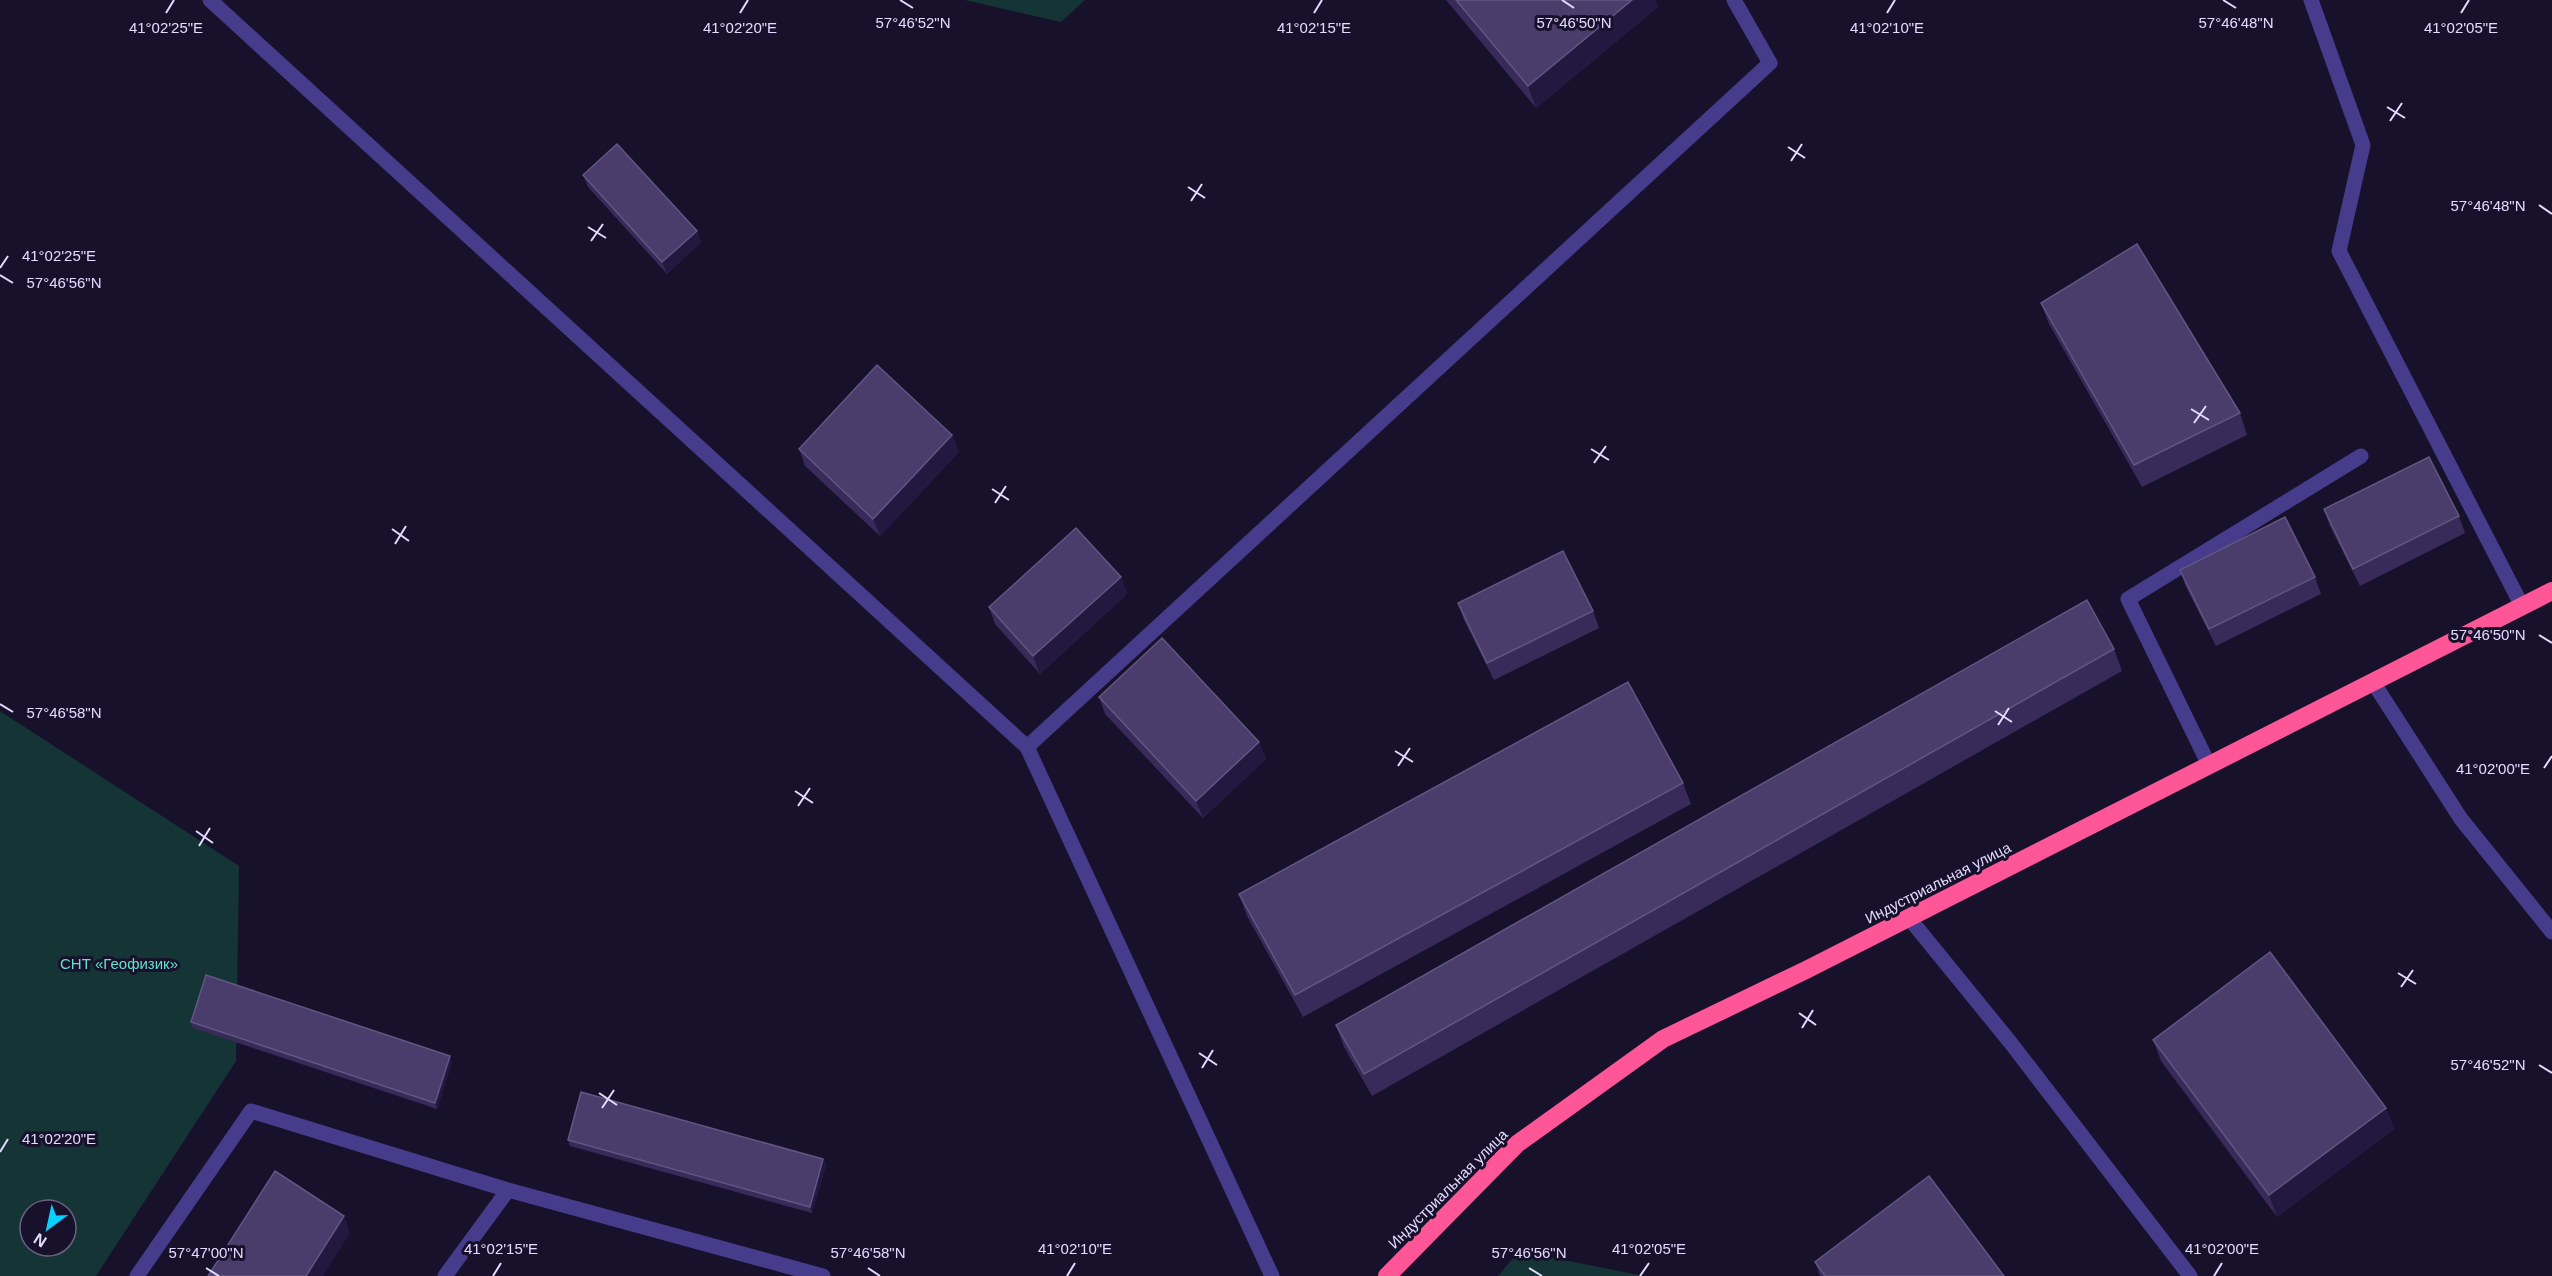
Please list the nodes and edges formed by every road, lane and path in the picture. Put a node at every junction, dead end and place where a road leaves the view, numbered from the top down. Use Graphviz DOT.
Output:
graph roads {
  1 [pos="210,0"];
  2 [pos="1734,0"];
  3 [pos="2311,0"];
  4 [pos="2361,456"];
  5 [pos="2552,591"];
  6 [pos="2522,606"];
  7 [pos="2373,682"];
  8 [pos="1027,747"];
  9 [pos="2209,765"];
  10 [pos="1909,918"];
  11 [pos="2552,932"];
  12 [pos="508,1190"];
  13 [pos="137,1276"];
  14 [pos="445,1276"];
  15 [pos="823,1276"];
  16 [pos="1272,1276"];
  17 [pos="1387,1276"];
  18 [pos="2190,1276"];
  1 -- 8 [label="street"];
  2 -- 8 [label="street"];
  3 -- 6 [label="street"];
  4 -- 9 [label="street"];
  5 -- 6 [label="highway, Индустриальная улица"];
  6 -- 7 [label="highway, Индустриальная улица"];
  7 -- 9 [label="highway, Индустриальная улица"];
  7 -- 11 [label="street"];
  8 -- 16 [label="street"];
  9 -- 10 [label="highway, Индустриальная улица"];
  10 -- 17 [label="highway, Индустриальная улица"];
  10 -- 18 [label="street"];
  12 -- 13 [label="street"];
  12 -- 14 [label="street"];
  12 -- 15 [label="street"];
}
